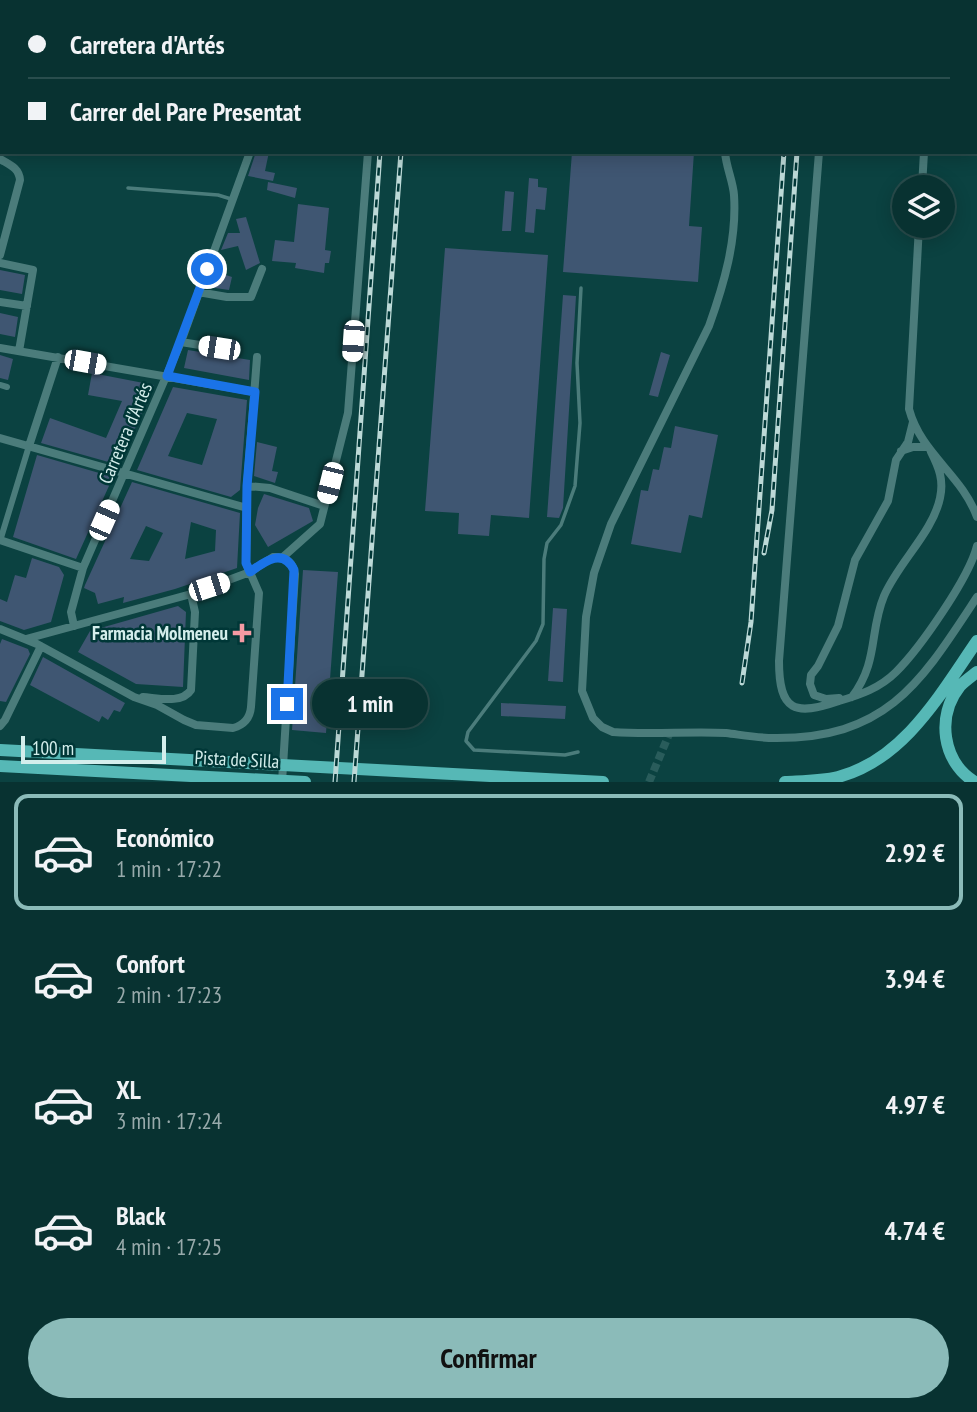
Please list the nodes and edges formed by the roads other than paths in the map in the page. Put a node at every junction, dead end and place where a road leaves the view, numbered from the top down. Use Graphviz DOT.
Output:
graph roads {
  1 [pos="249,154"];
  2 [pos="368,154"];
  3 [pos="725,154"];
  4 [pos="819,154"];
  5 [pos="924,154"];
  6 [pos="0,159"];
  7 [pos="923,175"];
  8 [pos="128,188"];
  9 [pos="231,198"];
  10 [pos="918,238"];
  11 [pos="0,255"];
  12 [pos="0,263"];
  13 [pos="262,269"];
  14 [pos="581,288"];
  15 [pos="198,292"];
  16 [pos="0,302"];
  17 [pos="27,306"];
  18 [pos="181,342"];
  19 [pos="0,348"];
  20 [pos="19,351"];
  21 [pos="237,351"];
  22 [pos="257,357"];
  23 [pos="58,358"];
  24 [pos="167,376"];
  25 [pos="255,392"];
  26 [pos="913,422"];
  27 [pos="0,438"];
  28 [pos="29,446"];
  29 [pos="930,450"];
  30 [pos="901,451"];
  31 [pos="125,472"];
  32 [pos="247,486"];
  33 [pos="324,506"];
  34 [pos="247,508"];
  35 [pos="977,517"];
  36 [pos="0,540"];
  37 [pos="977,546"];
  38 [pos="283,558"];
  39 [pos="83,568"];
  40 [pos="250,572"];
  41 [pos="191,594"];
  42 [pos="977,597"];
  43 [pos="74,626"];
  44 [pos="0,629"];
  45 [pos="26,639"];
  46 [pos="977,641"];
  47 [pos="41,646"];
  48 [pos="977,672"];
  49 [pos="134,697"];
  50 [pos="851,698"];
  51 [pos="1,725"];
  52 [pos="0,750"];
  53 [pos="578,752"];
  54 [pos="0,766"];
  55 [pos="282,782"];
  56 [pos="305,782"];
  57 [pos="603,782"];
  58 [pos="785,782"];
  59 [pos="975,782"];
  1 -- 9 [label="street, Carretera d'Artés"];
  2 -- 33 [label="street"];
  3 -- 42 [label="street"];
  4 -- 50 [label="street"];
  5 -- 7 [label="street"];
  6 -- 11 [label="street"];
  8 -- 9 [label="lane"];
  9 -- 15 [label="street, Carretera d'Artés"];
  10 -- 26 [label="street"];
  12 -- 17 [label="street"];
  13 -- 15 [label="street"];
  14 -- 53 [label="lane"];
  15 -- 18 [label="street, Carretera d'Artés"];
  16 -- 17 [label="street"];
  17 -- 20 [label="street"];
  18 -- 21 [label="street"];
  18 -- 24 [label="street, Carretera d'Artés"];
  19 -- 20 [label="street"];
  20 -- 23 [label="street"];
  22 -- 25 [label="street"];
  23 -- 24 [label="street"];
  23 -- 28 [label="street"];
  24 -- 25 [label="street"];
  24 -- 31 [label="street, Carretera d'Artés"];
  25 -- 32 [label="street"];
  26 -- 29 [label="street"];
  26 -- 30 [label="street"];
  27 -- 28 [label="street"];
  28 -- 31 [label="street"];
  28 -- 36 [label="street"];
  29 -- 30 [label="street"];
  29 -- 35 [label="street"];
  29 -- 50 [label="street"];
  30 -- 50 [label="street"];
  31 -- 34 [label="street"];
  31 -- 39 [label="street, Carretera d'Artés"];
  32 -- 33 [label="street"];
  32 -- 34 [label="street"];
  33 -- 38 [label="street"];
  34 -- 40 [label="street"];
  36 -- 39 [label="street"];
  37 -- 50 [label="street"];
  38 -- 40 [label="street"];
  38 -- 55 [label="street"];
  39 -- 43 [label="street, Carretera d'Artés"];
  40 -- 41 [label="street"];
  40 -- 49 [label="street"];
  41 -- 43 [label="street"];
  41 -- 49 [label="street"];
  43 -- 45 [label="street"];
  44 -- 45 [label="street"];
  45 -- 47 [label="street"];
  46 -- 58 [label="highway"];
  47 -- 49 [label="street"];
  47 -- 51 [label="street"];
  48 -- 59 [label="highway"];
  52 -- 57 [label="highway"];
  54 -- 56 [label="highway, Pista de Silla"];
}
